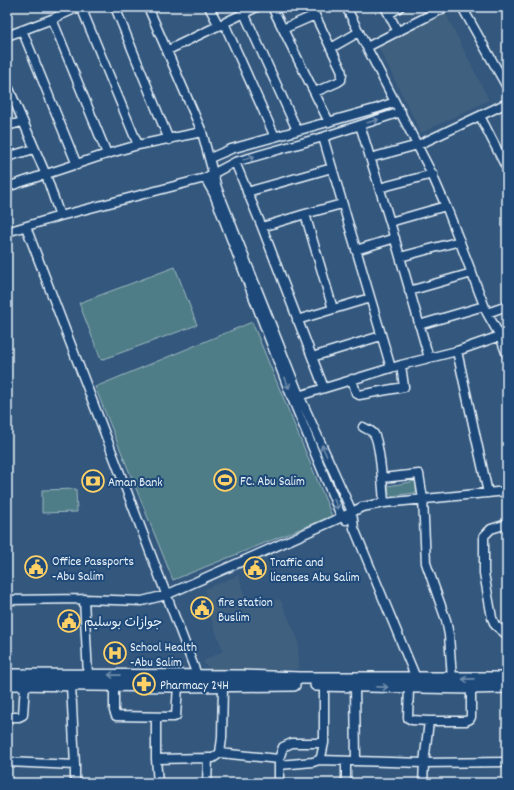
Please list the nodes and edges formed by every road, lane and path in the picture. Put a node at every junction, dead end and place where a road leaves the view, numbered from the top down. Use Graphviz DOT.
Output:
graph roads {
  1 [pos="80,7"];
  2 [pos="115,7"];
  3 [pos="148,7"];
  4 [pos="209,7"];
  5 [pos="257,7"];
  6 [pos="272,7"];
  7 [pos="311,7"];
  8 [pos="346,7"];
  9 [pos="400,7"];
  10 [pos="446,7"];
  11 [pos="462,7"];
  12 [pos="387,10"];
  13 [pos="244,13"];
  14 [pos="315,15"];
  15 [pos="52,19"];
  16 [pos="222,25"];
  17 [pos="283,29"];
  18 [pos="22,30"];
  19 [pos="359,32"];
  20 [pos="398,32"];
  21 [pos="7,36"];
  22 [pos="367,47"];
  23 [pos="331,48"];
  24 [pos="168,50"];
  25 [pos="7,87"];
  26 [pos="507,87"];
  27 [pos="315,92"];
  28 [pos="395,102"];
  29 [pos="507,103"];
  30 [pos="401,112"];
  31 [pos="480,116"];
  32 [pos="22,122"];
  33 [pos="329,122"];
  34 [pos="360,125"];
  35 [pos="7,126"];
  36 [pos="297,130"];
  37 [pos="202,132"];
  38 [pos="275,137"];
  39 [pos="323,138"];
  40 [pos="169,140"];
  41 [pos="418,145"];
  42 [pos="138,146"];
  43 [pos="34,149"];
  44 [pos="107,154"];
  45 [pos="7,157"];
  46 [pos="210,158"];
  47 [pos="370,158"];
  48 [pos="235,162"];
  49 [pos="77,165"];
  50 [pos="332,168"];
  51 [pos="507,169"];
  52 [pos="214,174"];
  53 [pos="432,174"];
  54 [pos="46,175"];
  55 [pos="205,178"];
  56 [pos="7,187"];
  57 [pos="379,188"];
  58 [pos="247,192"];
  59 [pos="342,204"];
  60 [pos="446,206"];
  61 [pos="305,214"];
  62 [pos="60,216"];
  63 [pos="390,222"];
  64 [pos="26,227"];
  65 [pos="262,227"];
  66 [pos="7,232"];
  67 [pos="395,238"];
  68 [pos="460,241"];
  69 [pos="356,250"];
  70 [pos="400,257"];
  71 [pos="472,273"];
  72 [pos="409,290"];
  73 [pos="370,298"];
  74 [pos="507,306"];
  75 [pos="333,309"];
  76 [pos="486,310"];
  77 [pos="297,320"];
  78 [pos="419,325"];
  79 [pos="381,336"];
  80 [pos="500,336"];
  81 [pos="457,351"];
  82 [pos="507,355"];
  83 [pos="312,357"];
  84 [pos="429,358"];
  85 [pos="401,365"];
  86 [pos="391,368"];
  87 [pos="352,380"];
  88 [pos="324,388"];
  89 [pos="296,396"];
  90 [pos="363,427"];
  91 [pos="382,478"];
  92 [pos="507,491"];
  93 [pos="488,493"];
  94 [pos="423,499"];
  95 [pos="384,503"];
  96 [pos="352,512"];
  97 [pos="342,517"];
  98 [pos="507,524"];
  99 [pos="354,528"];
  100 [pos="166,595"];
  101 [pos="84,599"];
  102 [pos="7,600"];
  103 [pos="507,635"];
  104 [pos="88,675"];
  105 [pos="7,676"];
  106 [pos="197,676"];
  107 [pos="416,678"];
  108 [pos="452,679"];
  109 [pos="507,679"];
  110 [pos="60,680"];
  111 [pos="242,680"];
  112 [pos="7,684"];
  113 [pos="25,684"];
  114 [pos="71,685"];
  115 [pos="114,685"];
  116 [pos="324,685"];
  117 [pos="178,686"];
  118 [pos="223,686"];
  119 [pos="355,686"];
  120 [pos="409,687"];
  121 [pos="507,687"];
  122 [pos="471,688"];
  123 [pos="7,717"];
  124 [pos="156,718"];
  125 [pos="429,721"];
  126 [pos="324,744"];
  127 [pos="220,753"];
  128 [pos="208,758"];
  129 [pos="156,759"];
  130 [pos="319,760"];
  131 [pos="346,761"];
  132 [pos="356,761"];
  133 [pos="7,762"];
  134 [pos="279,762"];
  135 [pos="507,762"];
  136 [pos="424,763"];
  137 [pos="75,765"];
  138 [pos="75,783"];
  139 [pos="158,783"];
  140 [pos="207,783"];
  141 [pos="279,783"];
  142 [pos="346,783"];
  143 [pos="423,783"];
  1 -- 15 [label="street"];
  1 -- 42 [label="street"];
  2 -- 40 [label="street"];
  3 -- 24 [label="street"];
  4 -- 16 [label="street"];
  5 -- 13 [label="street"];
  6 -- 17 [label="street"];
  7 -- 14 [label="street"];
  8 -- 19 [label="street"];
  9 -- 12 [label="street"];
  10 -- 20 [label="street"];
  11 -- 26 [label="street"];
  12 -- 20 [label="street"];
  13 -- 16 [label="street"];
  13 -- 36 [label="street"];
  14 -- 17 [label="street"];
  14 -- 23 [label="street"];
  15 -- 18 [label="street"];
  15 -- 44 [label="street"];
  16 -- 24 [label="street"];
  16 -- 38 [label="street"];
  17 -- 27 [label="street"];
  18 -- 21 [label="street"];
  18 -- 49 [label="street"];
  19 -- 22 [label="street"];
  19 -- 23 [label="street"];
  20 -- 22 [label="street"];
  22 -- 28 [label="street"];
  23 -- 27 [label="street"];
  24 -- 37 [label="street"];
  25 -- 32 [label="street"];
  27 -- 33 [label="street"];
  28 -- 30 [label="street"];
  28 -- 33 [label="street"];
  29 -- 31 [label="street"];
  34 -- 30 [label="street, one-way"];
  30 -- 41 [label="street"];
  31 -- 41 [label="street"];
  31 -- 51 [label="street"];
  32 -- 35 [label="street"];
  32 -- 43 [label="street"];
  33 -- 36 [label="street"];
  34 -- 39 [label="street"];
  34 -- 47 [label="street"];
  36 -- 38 [label="street"];
  37 -- 40 [label="street"];
  37 -- 46 [label="street"];
  38 -- 46 [label="street"];
  48 -- 39 [label="street, one-way"];
  39 -- 50 [label="street"];
  40 -- 42 [label="street"];
  41 -- 47 [label="street"];
  41 -- 53 [label="street"];
  42 -- 44 [label="street"];
  43 -- 45 [label="street"];
  43 -- 54 [label="street"];
  44 -- 49 [label="street"];
  46 -- 52 [label="street"];
  47 -- 57 [label="street"];
  48 -- 52 [label="street"];
  48 -- 58 [label="street"];
  49 -- 54 [label="street"];
  50 -- 58 [label="street"];
  50 -- 59 [label="street"];
  52 -- 55 [label="street"];
  52 -- 89 [label="street"];
  53 -- 57 [label="street"];
  53 -- 60 [label="street"];
  54 -- 56 [label="street"];
  54 -- 62 [label="street"];
  55 -- 62 [label="street"];
  55 -- 89 [label="street, one-way"];
  57 -- 63 [label="street"];
  58 -- 65 [label="street"];
  59 -- 61 [label="street"];
  59 -- 69 [label="street"];
  60 -- 63 [label="street"];
  60 -- 68 [label="street"];
  61 -- 65 [label="street"];
  61 -- 75 [label="street"];
  62 -- 64 [label="street"];
  63 -- 67 [label="street"];
  64 -- 66 [label="street"];
  64 -- 100 [label="street"];
  65 -- 77 [label="street"];
  67 -- 69 [label="street"];
  67 -- 70 [label="street"];
  68 -- 70 [label="street"];
  68 -- 71 [label="street"];
  69 -- 73 [label="street"];
  70 -- 72 [label="street"];
  71 -- 72 [label="street"];
  71 -- 76 [label="street"];
  72 -- 78 [label="street"];
  73 -- 75 [label="street"];
  73 -- 79 [label="street"];
  74 -- 76 [label="street"];
  75 -- 77 [label="street"];
  76 -- 78 [label="street"];
  76 -- 80 [label="street"];
  77 -- 83 [label="street"];
  78 -- 84 [label="street"];
  79 -- 83 [label="street"];
  79 -- 86 [label="street"];
  80 -- 81 [label="street"];
  80 -- 82 [label="street"];
  81 -- 84 [label="street"];
  81 -- 93 [label="street"];
  83 -- 88 [label="street"];
  84 -- 85 [label="street"];
  85 -- 86 [label="street"];
  85 -- 87 [label="street"];
  86 -- 87 [label="street"];
  87 -- 88 [label="street"];
  88 -- 89 [label="street"];
  96 -- 89 [label="street, one-way"];
  89 -- 97 [label="street, one-way"];
  90 -- 91 [label="street"];
  91 -- 94 [label="street"];
  91 -- 95 [label="street"];
  92 -- 93 [label="street"];
  93 -- 94 [label="street"];
  94 -- 95 [label="street"];
  94 -- 108 [label="street"];
  95 -- 96 [label="street"];
  96 -- 97 [label="street"];
  96 -- 99 [label="street"];
  97 -- 99 [label="street"];
  97 -- 100 [label="street"];
  98 -- 103 [label="street"];
  99 -- 107 [label="street"];
  100 -- 101 [label="street"];
  100 -- 106 [label="street"];
  101 -- 102 [label="street"];
  101 -- 104 [label="street"];
  106 -- 104 [label="main road, one-way"];
  104 -- 110 [label="main road"];
  105 -- 110 [label="main road"];
  106 -- 111 [label="main road"];
  107 -- 108 [label="main road"];
  107 -- 111 [label="main road"];
  109 -- 108 [label="main road, one-way"];
  110 -- 113 [label="main road"];
  110 -- 114 [label="main road"];
  111 -- 116 [label="main road"];
  111 -- 118 [label="main road"];
  112 -- 113 [label="main road"];
  113 -- 123 [label="street"];
  114 -- 115 [label="main road"];
  114 -- 137 [label="street"];
  115 -- 117 [label="main road"];
  115 -- 124 [label="street"];
  116 -- 119 [label="main road"];
  116 -- 126 [label="street"];
  117 -- 118 [label="main road"];
  117 -- 124 [label="street"];
  118 -- 127 [label="street"];
  119 -- 120 [label="main road, one-way"];
  119 -- 132 [label="street"];
  120 -- 122 [label="main road"];
  120 -- 125 [label="street"];
  121 -- 122 [label="main road"];
  122 -- 125 [label="street"];
  124 -- 129 [label="street"];
  125 -- 136 [label="street"];
  126 -- 130 [label="street"];
  126 -- 134 [label="street"];
  127 -- 128 [label="street"];
  127 -- 134 [label="street"];
  128 -- 129 [label="street"];
  128 -- 140 [label="street"];
  129 -- 139 [label="street"];
  130 -- 131 [label="street"];
  130 -- 134 [label="street"];
  131 -- 132 [label="street"];
  131 -- 142 [label="street"];
  132 -- 136 [label="street"];
  133 -- 137 [label="street"];
  134 -- 141 [label="street"];
  135 -- 136 [label="street"];
  136 -- 143 [label="street"];
  137 -- 138 [label="street"];
}
